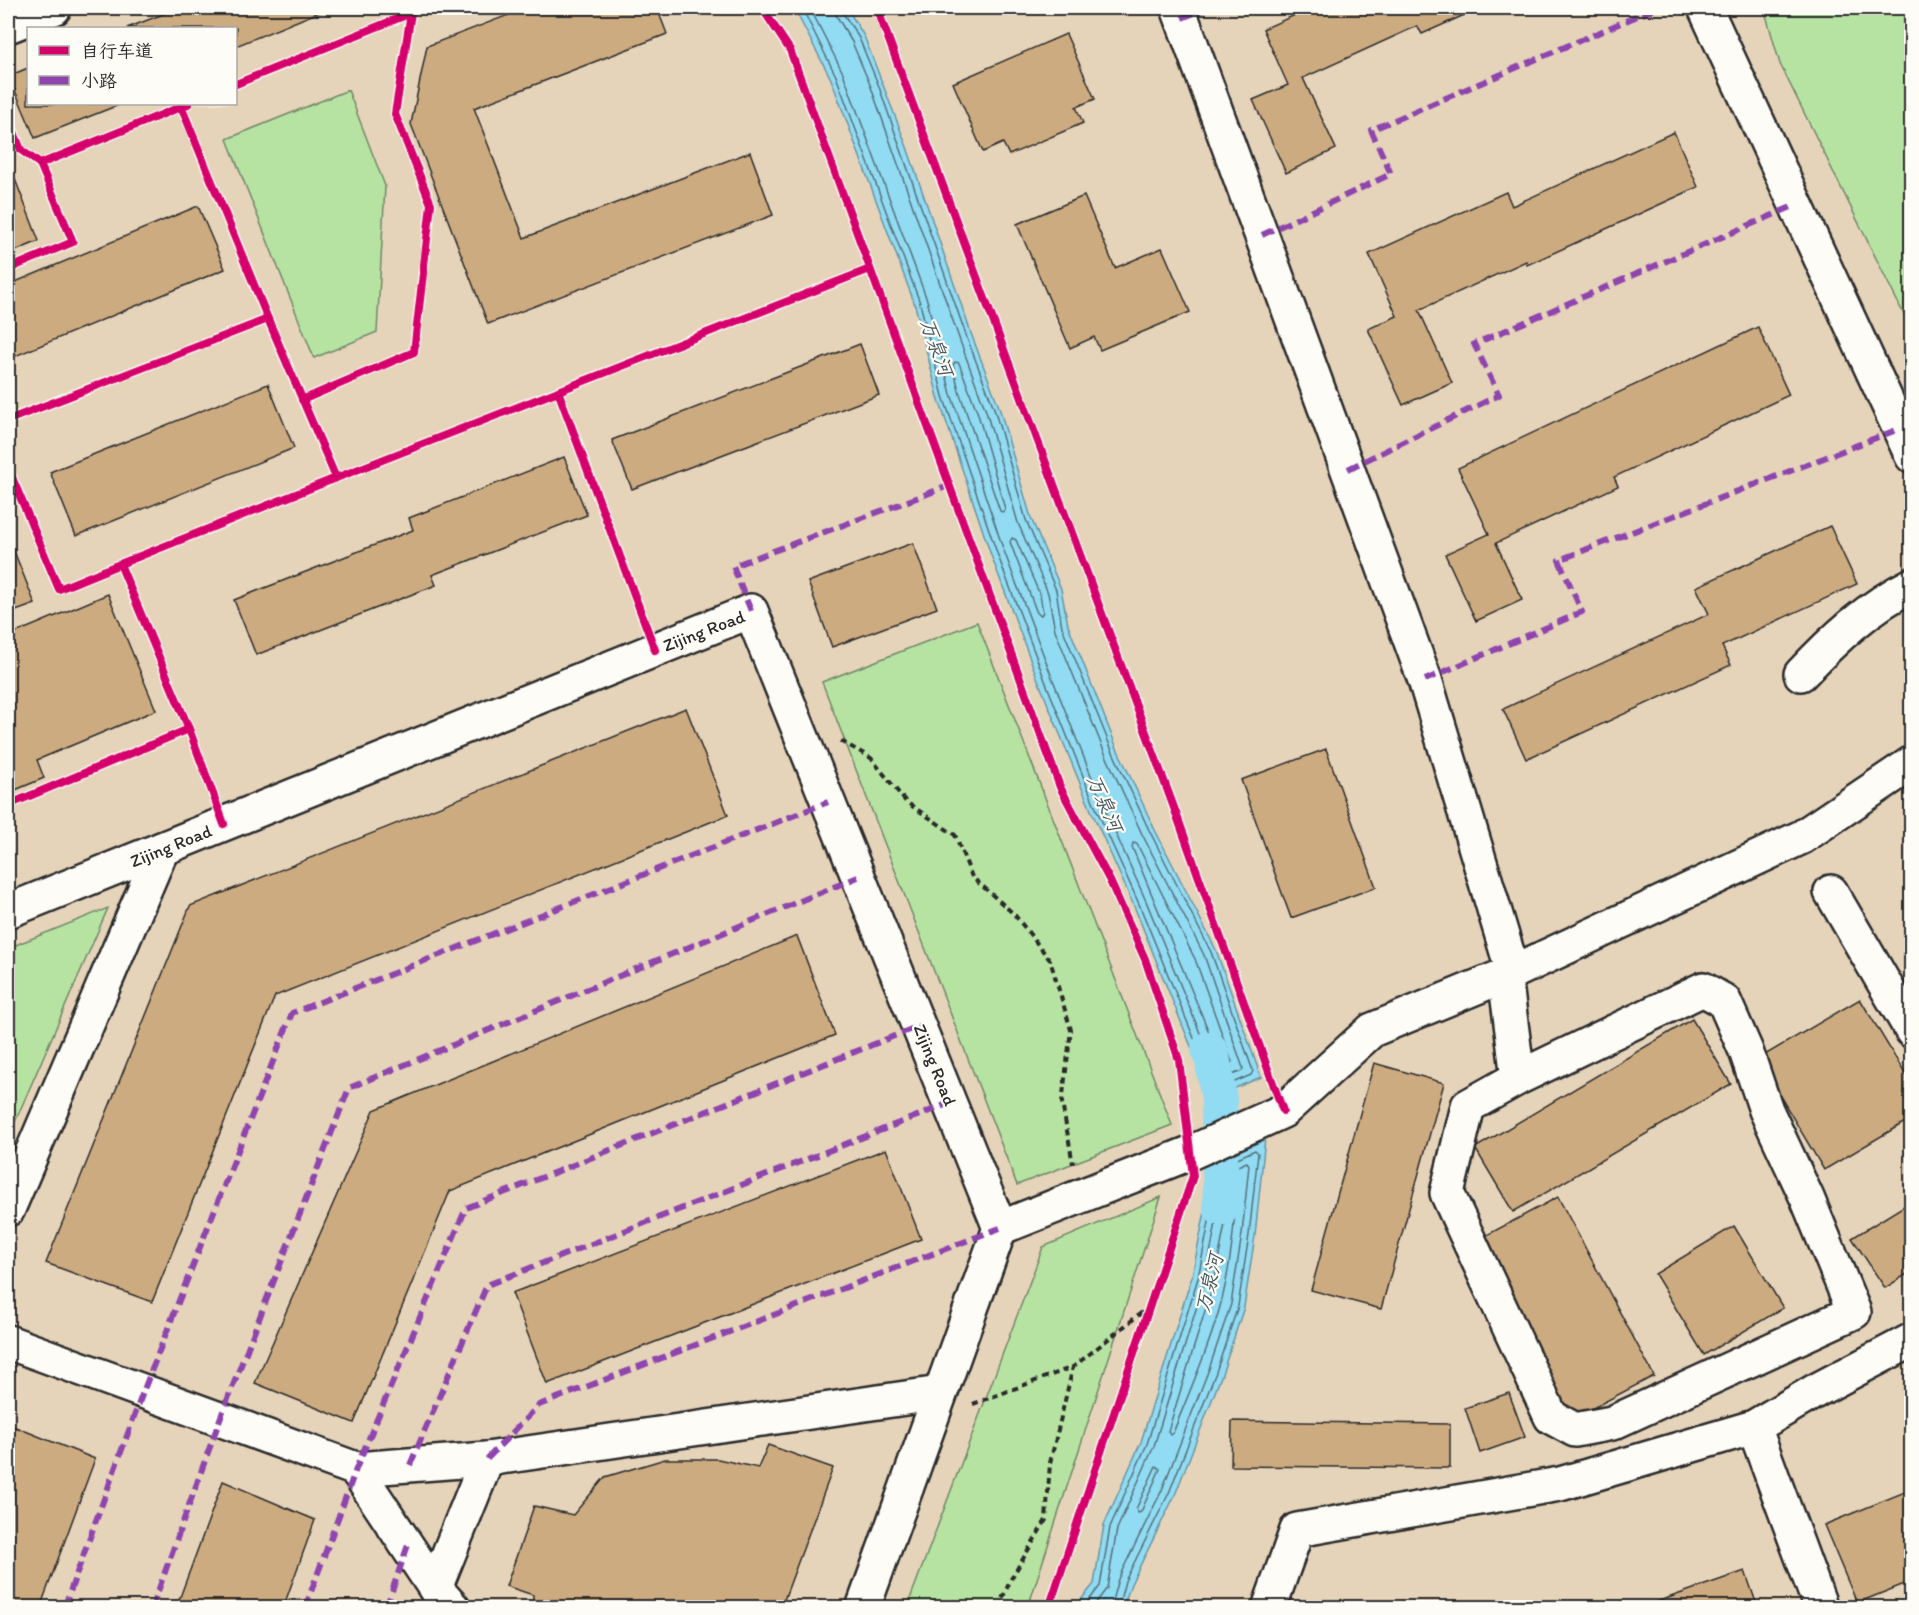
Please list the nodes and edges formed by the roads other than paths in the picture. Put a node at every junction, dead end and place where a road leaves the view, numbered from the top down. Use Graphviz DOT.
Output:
graph roads {
  1 [pos="54,8"];
  2 [pos="1178,8"];
  3 [pos="1705,8"];
  4 [pos="8,26"];
  5 [pos="1911,456"];
  6 [pos="1911,585"];
  7 [pos="1801,674"];
  8 [pos="1911,763"];
  9 [pos="162,849"];
  10 [pos="1832,892"];
  11 [pos="8,911"];
  12 [pos="1509,974"];
  13 [pos="1911,1031"];
  14 [pos="1518,1078"];
  15 [pos="8,1209"];
  16 [pos="1000,1228"];
  17 [pos="1911,1340"];
  18 [pos="8,1342"];
  19 [pos="935,1407"];
  20 [pos="1754,1427"];
  21 [pos="487,1459"];
  22 [pos="356,1469"];
  23 [pos="444,1598"];
  24 [pos="863,1608"];
  25 [pos="1269,1608"];
  26 [pos="1821,1608"];
  1 -- 4 [label="street"];
  2 -- 12 [label="street"];
  3 -- 5 [label="street"];
  6 -- 7 [label="street"];
  8 -- 12 [label="street"];
  9 -- 11 [label="street, Zijing Road"];
  9 -- 15 [label="street"];
  9 -- 16 [label="street, Zijing Road"];
  10 -- 13 [label="street"];
  12 -- 14 [label="street"];
  12 -- 16 [label="street"];
  14 -- 14 [label="street"];
  16 -- 19 [label="street"];
  17 -- 20 [label="street"];
  18 -- 22 [label="street"];
  19 -- 21 [label="street"];
  19 -- 24 [label="street"];
  20 -- 25 [label="street"];
  20 -- 26 [label="street"];
  21 -- 22 [label="street"];
  21 -- 23 [label="street"];
  22 -- 23 [label="street"];
}
